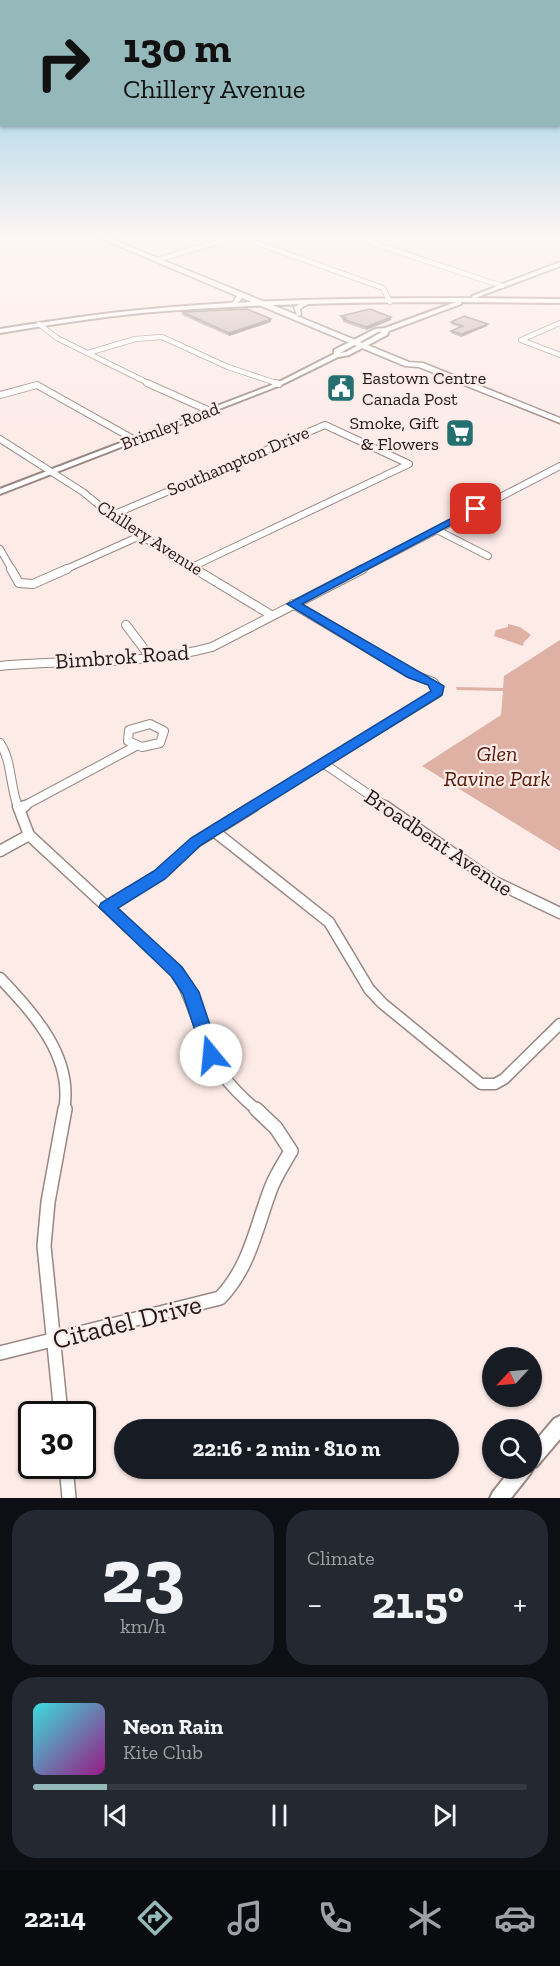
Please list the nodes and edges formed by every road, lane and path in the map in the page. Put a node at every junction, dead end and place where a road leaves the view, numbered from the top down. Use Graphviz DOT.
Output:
graph roads {
  1 [pos="190,308"];
  2 [pos="271,308"];
  3 [pos="284,308"];
  4 [pos="296,308"];
  5 [pos="435,308"];
  6 [pos="444,308"];
  7 [pos="432,312"];
  8 [pos="299,314"];
  9 [pos="560,323"];
  10 [pos="39,324"];
  11 [pos="0,331"];
  12 [pos="362,342"];
  13 [pos="88,353"];
  14 [pos="560,355"];
  15 [pos="279,384"];
  16 [pos="0,395"];
  17 [pos="210,411"];
  18 [pos="560,421"];
  19 [pos="0,439"];
  20 [pos="135,440"];
  21 [pos="560,466"];
  22 [pos="52,472"];
  23 [pos="0,492"];
  24 [pos="110,516"];
  25 [pos="437,530"];
  26 [pos="140,536"];
  27 [pos="0,549"];
  28 [pos="488,556"];
  29 [pos="192,567"];
  30 [pos="293,604"];
  31 [pos="272,615"];
  32 [pos="126,625"];
  33 [pos="151,658"];
  34 [pos="0,666"];
  35 [pos="0,743"];
  36 [pos="136,746"];
  37 [pos="322,763"];
  38 [pos="19,809"];
  39 [pos="214,831"];
  40 [pos="29,835"];
  41 [pos="0,851"];
  42 [pos="107,907"];
  43 [pos="560,913"];
  44 [pos="0,978"];
  45 [pos="560,1024"];
  46 [pos="54,1340"];
  47 [pos="0,1353"];
  48 [pos="60,1401"];
  49 [pos="560,1425"];
  50 [pos="542,1447"];
  51 [pos="67,1479"];
  52 [pos="515,1479"];
  53 [pos="69,1498"];
  54 [pos="499,1498"];
  1 -- 10 [label="main road"];
  2 -- 12 [label="main road"];
  3 -- 8 [label="main road"];
  4 -- 8 [label="main road"];
  5 -- 7 [label="main road"];
  6 -- 7 [label="main road, Brimley Road"];
  7 -- 12 [label="main road, Brimley Road"];
  8 -- 12 [label="main road"];
  9 -- 14 [label="street"];
  10 -- 11 [label="main road"];
  10 -- 13 [label="street"];
  12 -- 15 [label="main road, Brimley Road"];
  12 -- 18 [label="main road"];
  13 -- 15 [label="street"];
  13 -- 17 [label="street"];
  15 -- 17 [label="main road, Brimley Road"];
  16 -- 20 [label="street"];
  17 -- 20 [label="main road, Brimley Road"];
  19 -- 22 [label="street, Chillery Avenue"];
  20 -- 22 [label="main road, Brimley Road"];
  21 -- 25 [label="street, Bimbrok Road"];
  22 -- 23 [label="main road, Brimley Road"];
  22 -- 24 [label="street, Chillery Avenue"];
  24 -- 26 [label="street, Chillery Avenue"];
  24 -- 29 [label="street, Southampton Drive"];
  25 -- 28 [label="street"];
  25 -- 30 [label="street, Bimbrok Road"];
  26 -- 27 [label="street"];
  26 -- 29 [label="street, Chillery Avenue"];
  29 -- 31 [label="street, Chillery Avenue"];
  30 -- 31 [label="street, Bimbrok Road"];
  30 -- 37 [label="street"];
  31 -- 33 [label="street, Bimbrok Road"];
  32 -- 33 [label="street"];
  33 -- 34 [label="street, Bimbrok Road"];
  35 -- 38 [label="street, Citadel Drive"];
  36 -- 38 [label="street"];
  37 -- 39 [label="street"];
  37 -- 43 [label="street, Broadbent Avenue"];
  38 -- 40 [label="street, Citadel Drive"];
  39 -- 42 [label="street"];
  39 -- 45 [label="street"];
  40 -- 41 [label="street"];
  40 -- 42 [label="street, Citadel Drive"];
  42 -- 46 [label="street, Citadel Drive"];
  44 -- 46 [label="street"];
  46 -- 47 [label="street, Citadel Drive"];
  46 -- 48 [label="street"];
  49 -- 50 [label="main road"];
  51 -- 53 [label="street"];
  52 -- 54 [label="main road"];
}
